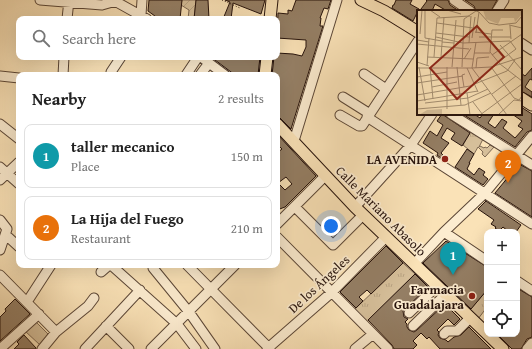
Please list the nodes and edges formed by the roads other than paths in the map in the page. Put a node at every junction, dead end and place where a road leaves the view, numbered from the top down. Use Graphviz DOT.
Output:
graph roads {
  1 [pos="40,0"];
  2 [pos="142,0"];
  3 [pos="272,0"];
  4 [pos="337,0"];
  5 [pos="361,0"];
  6 [pos="454,0"];
  7 [pos="504,0"];
  8 [pos="69,1"];
  9 [pos="114,1"];
  10 [pos="469,10"];
  11 [pos="498,10"];
  12 [pos="67,16"];
  13 [pos="140,16"];
  14 [pos="144,16"];
  15 [pos="270,16"];
  16 [pos="417,31"];
  17 [pos="417,42"];
  18 [pos="522,45"];
  19 [pos="532,50"];
  20 [pos="64,60"];
  21 [pos="119,60"];
  22 [pos="198,60"];
  23 [pos="204,60"];
  24 [pos="267,60"];
  25 [pos="209,63"];
  26 [pos="63,72"];
  27 [pos="111,72"];
  28 [pos="188,72"];
  29 [pos="202,72"];
  30 [pos="221,72"];
  31 [pos="265,72"];
  32 [pos="364,74"];
  33 [pos="0,76"];
  34 [pos="16,78"];
  35 [pos="386,89"];
  36 [pos="343,97"];
  37 [pos="522,99"];
  38 [pos="532,105"];
  39 [pos="340,115"];
  40 [pos="431,115"];
  41 [pos="453,115"];
  42 [pos="369,116"];
  43 [pos="0,124"];
  44 [pos="280,127"];
  45 [pos="532,136"];
  46 [pos="16,137"];
  47 [pos="294,141"];
  48 [pos="411,146"];
  49 [pos="516,155"];
  50 [pos="16,165"];
  51 [pos="532,165"];
  52 [pos="0,167"];
  53 [pos="325,176"];
  54 [pos="4,177"];
  55 [pos="16,183"];
  56 [pos="485,193"];
  57 [pos="355,206"];
  58 [pos="293,208"];
  59 [pos="280,212"];
  60 [pos="363,215"];
  61 [pos="0,220"];
  62 [pos="280,221"];
  63 [pos="532,224"];
  64 [pos="444,232"];
  65 [pos="6,235"];
  66 [pos="386,236"];
  67 [pos="280,240"];
  68 [pos="16,244"];
  69 [pos="0,250"];
  70 [pos="484,259"];
  71 [pos="414,264"];
  72 [pos="45,268"];
  73 [pos="106,268"];
  74 [pos="114,268"];
  75 [pos="153,268"];
  76 [pos="190,268"];
  77 [pos="232,268"];
  78 [pos="101,272"];
  79 [pos="0,275"];
  80 [pos="520,283"];
  81 [pos="437,286"];
  82 [pos="211,289"];
  83 [pos="140,290"];
  84 [pos="532,291"];
  85 [pos="331,293"];
  86 [pos="445,294"];
  87 [pos="94,298"];
  88 [pos="27,302"];
  89 [pos="189,312"];
  90 [pos="409,313"];
  91 [pos="39,314"];
  92 [pos="470,318"];
  93 [pos="177,324"];
  94 [pos="106,326"];
  95 [pos="413,326"];
  96 [pos="56,332"];
  97 [pos="373,334"];
  98 [pos="444,334"];
  99 [pos="532,343"];
  100 [pos="0,349"];
  101 [pos="42,349"];
  102 [pos="85,349"];
  103 [pos="129,349"];
  104 [pos="151,349"];
  105 [pos="196,349"];
  106 [pos="215,349"];
  107 [pos="268,349"];
  108 [pos="355,349"];
  109 [pos="388,349"];
  110 [pos="503,349"];
  111 [pos="527,349"];
  1 -- 8 [label="street"];
  2 -- 14 [label="street"];
  3 -- 15 [label="main road"];
  4 -- 47 [label="street"];
  5 -- 16 [label="main road"];
  6 -- 10 [label="street"];
  7 -- 11 [label="street"];
  8 -- 9 [label="street"];
  8 -- 12 [label="street"];
  9 -- 13 [label="street"];
  17 -- 35 [label="street"];
  18 -- 19 [label="street"];
  20 -- 26 [label="street"];
  21 -- 27 [label="street"];
  22 -- 28 [label="street"];
  23 -- 25 [label="street"];
  24 -- 31 [label="main road"];
  25 -- 29 [label="street"];
  25 -- 30 [label="street"];
  32 -- 35 [label="street"];
  33 -- 34 [label="street"];
  35 -- 42 [label="street"];
  36 -- 42 [label="street"];
  37 -- 38 [label="main road"];
  39 -- 42 [label="street"];
  40 -- 48 [label="street"];
  41 -- 49 [label="street"];
  42 -- 48 [label="street"];
  43 -- 46 [label="street"];
  44 -- 47 [label="main road, Calle Mariano Abasolo"];
  45 -- 49 [label="street"];
  47 -- 53 [label="main road, Calle Mariano Abasolo"];
  48 -- 56 [label="street"];
  48 -- 57 [label="street"];
  49 -- 51 [label="street"];
  49 -- 56 [label="street"];
  50 -- 54 [label="street"];
  52 -- 54 [label="street"];
  53 -- 57 [label="main road, Calle Mariano Abasolo"];
  53 -- 58 [label="street"];
  54 -- 55 [label="street"];
  56 -- 63 [label="street"];
  56 -- 64 [label="street"];
  57 -- 60 [label="main road, Calle Mariano Abasolo"];
  58 -- 59 [label="street"];
  58 -- 60 [label="street"];
  58 -- 62 [label="street"];
  60 -- 66 [label="main road, Calle Mariano Abasolo"];
  61 -- 65 [label="street"];
  64 -- 70 [label="street"];
  64 -- 71 [label="street"];
  65 -- 68 [label="street"];
  65 -- 69 [label="street"];
  66 -- 71 [label="main road, Calle Mariano Abasolo"];
  66 -- 85 [label="street, De los Ángeles"];
  67 -- 85 [label="street"];
  71 -- 81 [label="main road, Calle Mariano Abasolo"];
  72 -- 88 [label="street"];
  73 -- 78 [label="street"];
  74 -- 83 [label="street"];
  75 -- 89 [label="street"];
  76 -- 82 [label="street"];
  77 -- 82 [label="street"];
  79 -- 88 [label="street"];
  80 -- 84 [label="street"];
  81 -- 86 [label="main road, Calle Mariano Abasolo"];
  81 -- 90 [label="street"];
  82 -- 89 [label="street"];
  82 -- 107 [label="street"];
  83 -- 93 [label="street"];
  83 -- 94 [label="street"];
  85 -- 97 [label="street"];
  85 -- 107 [label="street, De los Ángeles"];
  86 -- 92 [label="main road, Calle Mariano Abasolo"];
  86 -- 95 [label="street"];
  87 -- 96 [label="street"];
  88 -- 91 [label="street"];
  89 -- 93 [label="street"];
  89 -- 106 [label="street"];
  91 -- 96 [label="street"];
  91 -- 100 [label="street"];
  92 -- 98 [label="street"];
  92 -- 110 [label="main road, Calle Mariano Abasolo"];
  93 -- 104 [label="street"];
  93 -- 105 [label="street"];
  94 -- 102 [label="street"];
  94 -- 103 [label="street"];
  96 -- 101 [label="street"];
  97 -- 108 [label="street"];
  97 -- 109 [label="street"];
  99 -- 111 [label="street"];
}
